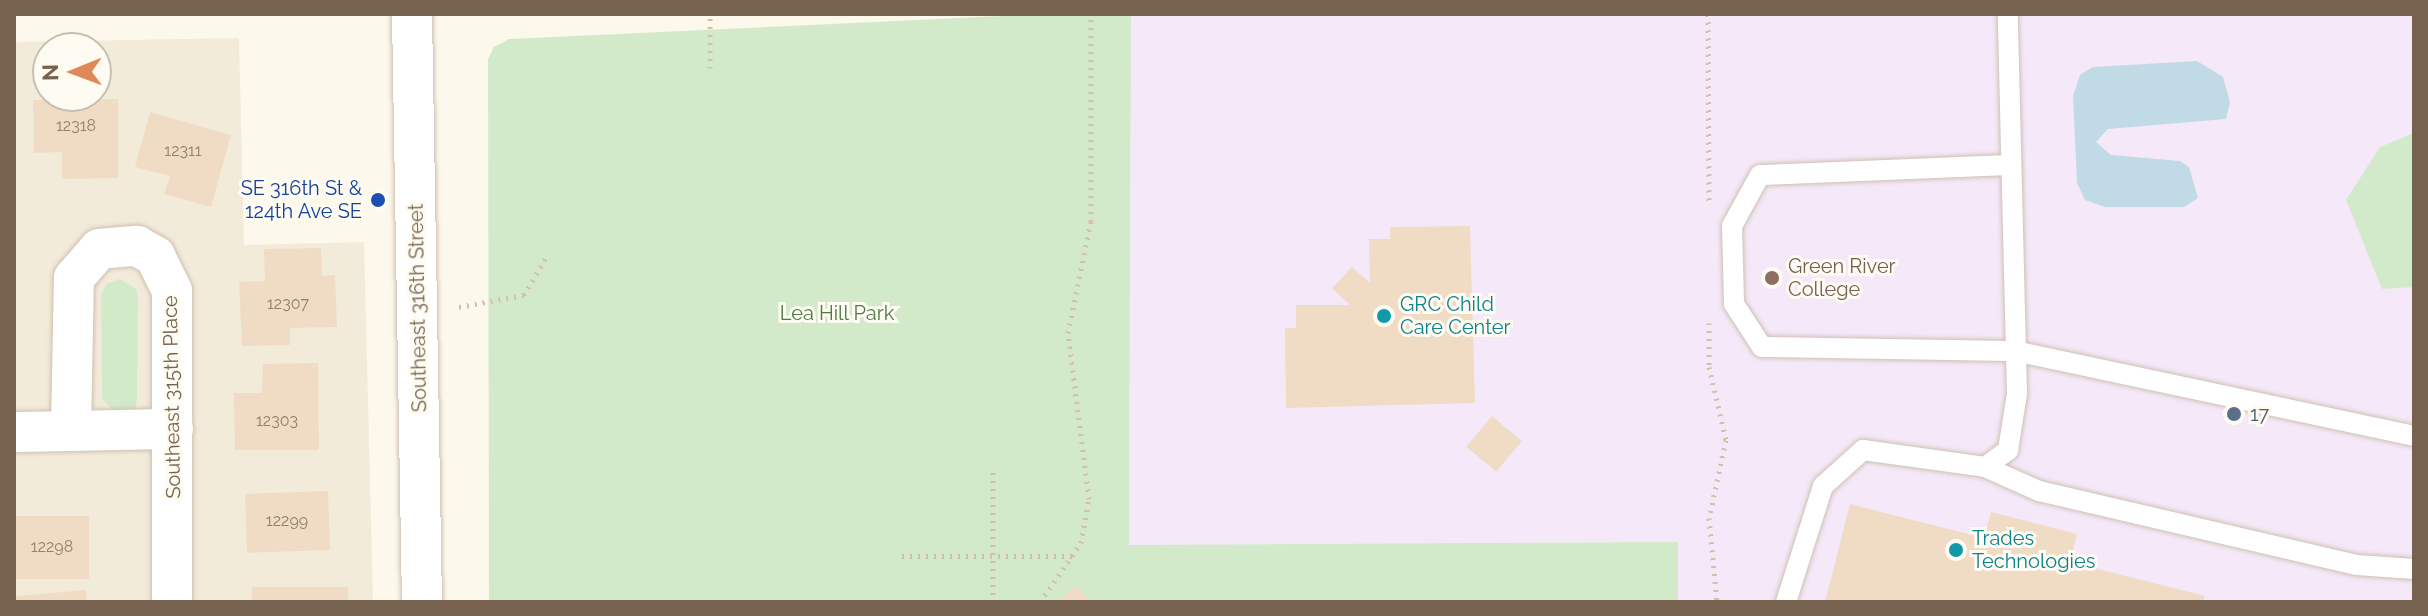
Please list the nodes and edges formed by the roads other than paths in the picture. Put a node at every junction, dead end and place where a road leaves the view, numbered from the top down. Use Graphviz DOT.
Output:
graph roads {
  1 [pos="412,14"];
  2 [pos="2008,14"];
  3 [pos="2011,165"];
  4 [pos="2015,351"];
  5 [pos="173,429"];
  6 [pos="71,430"];
  7 [pos="14,432"];
  8 [pos="2414,436"];
  9 [pos="1985,467"];
  10 [pos="2414,569"];
  11 [pos="172,602"];
  12 [pos="422,602"];
  13 [pos="1786,602"];
  1 -- 12 [label="street, Southeast 316th Street"];
  2 -- 3 [label="lane"];
  3 -- 4 [label="lane"];
  3 -- 4 [label="lane"];
  4 -- 8 [label="lane"];
  4 -- 9 [label="lane"];
  5 -- 6 [label="street"];
  5 -- 6 [label="street, Southeast 315th Place"];
  5 -- 11 [label="street, Southeast 315th Place"];
  6 -- 7 [label="street"];
  9 -- 10 [label="lane"];
  9 -- 13 [label="lane"];
}
